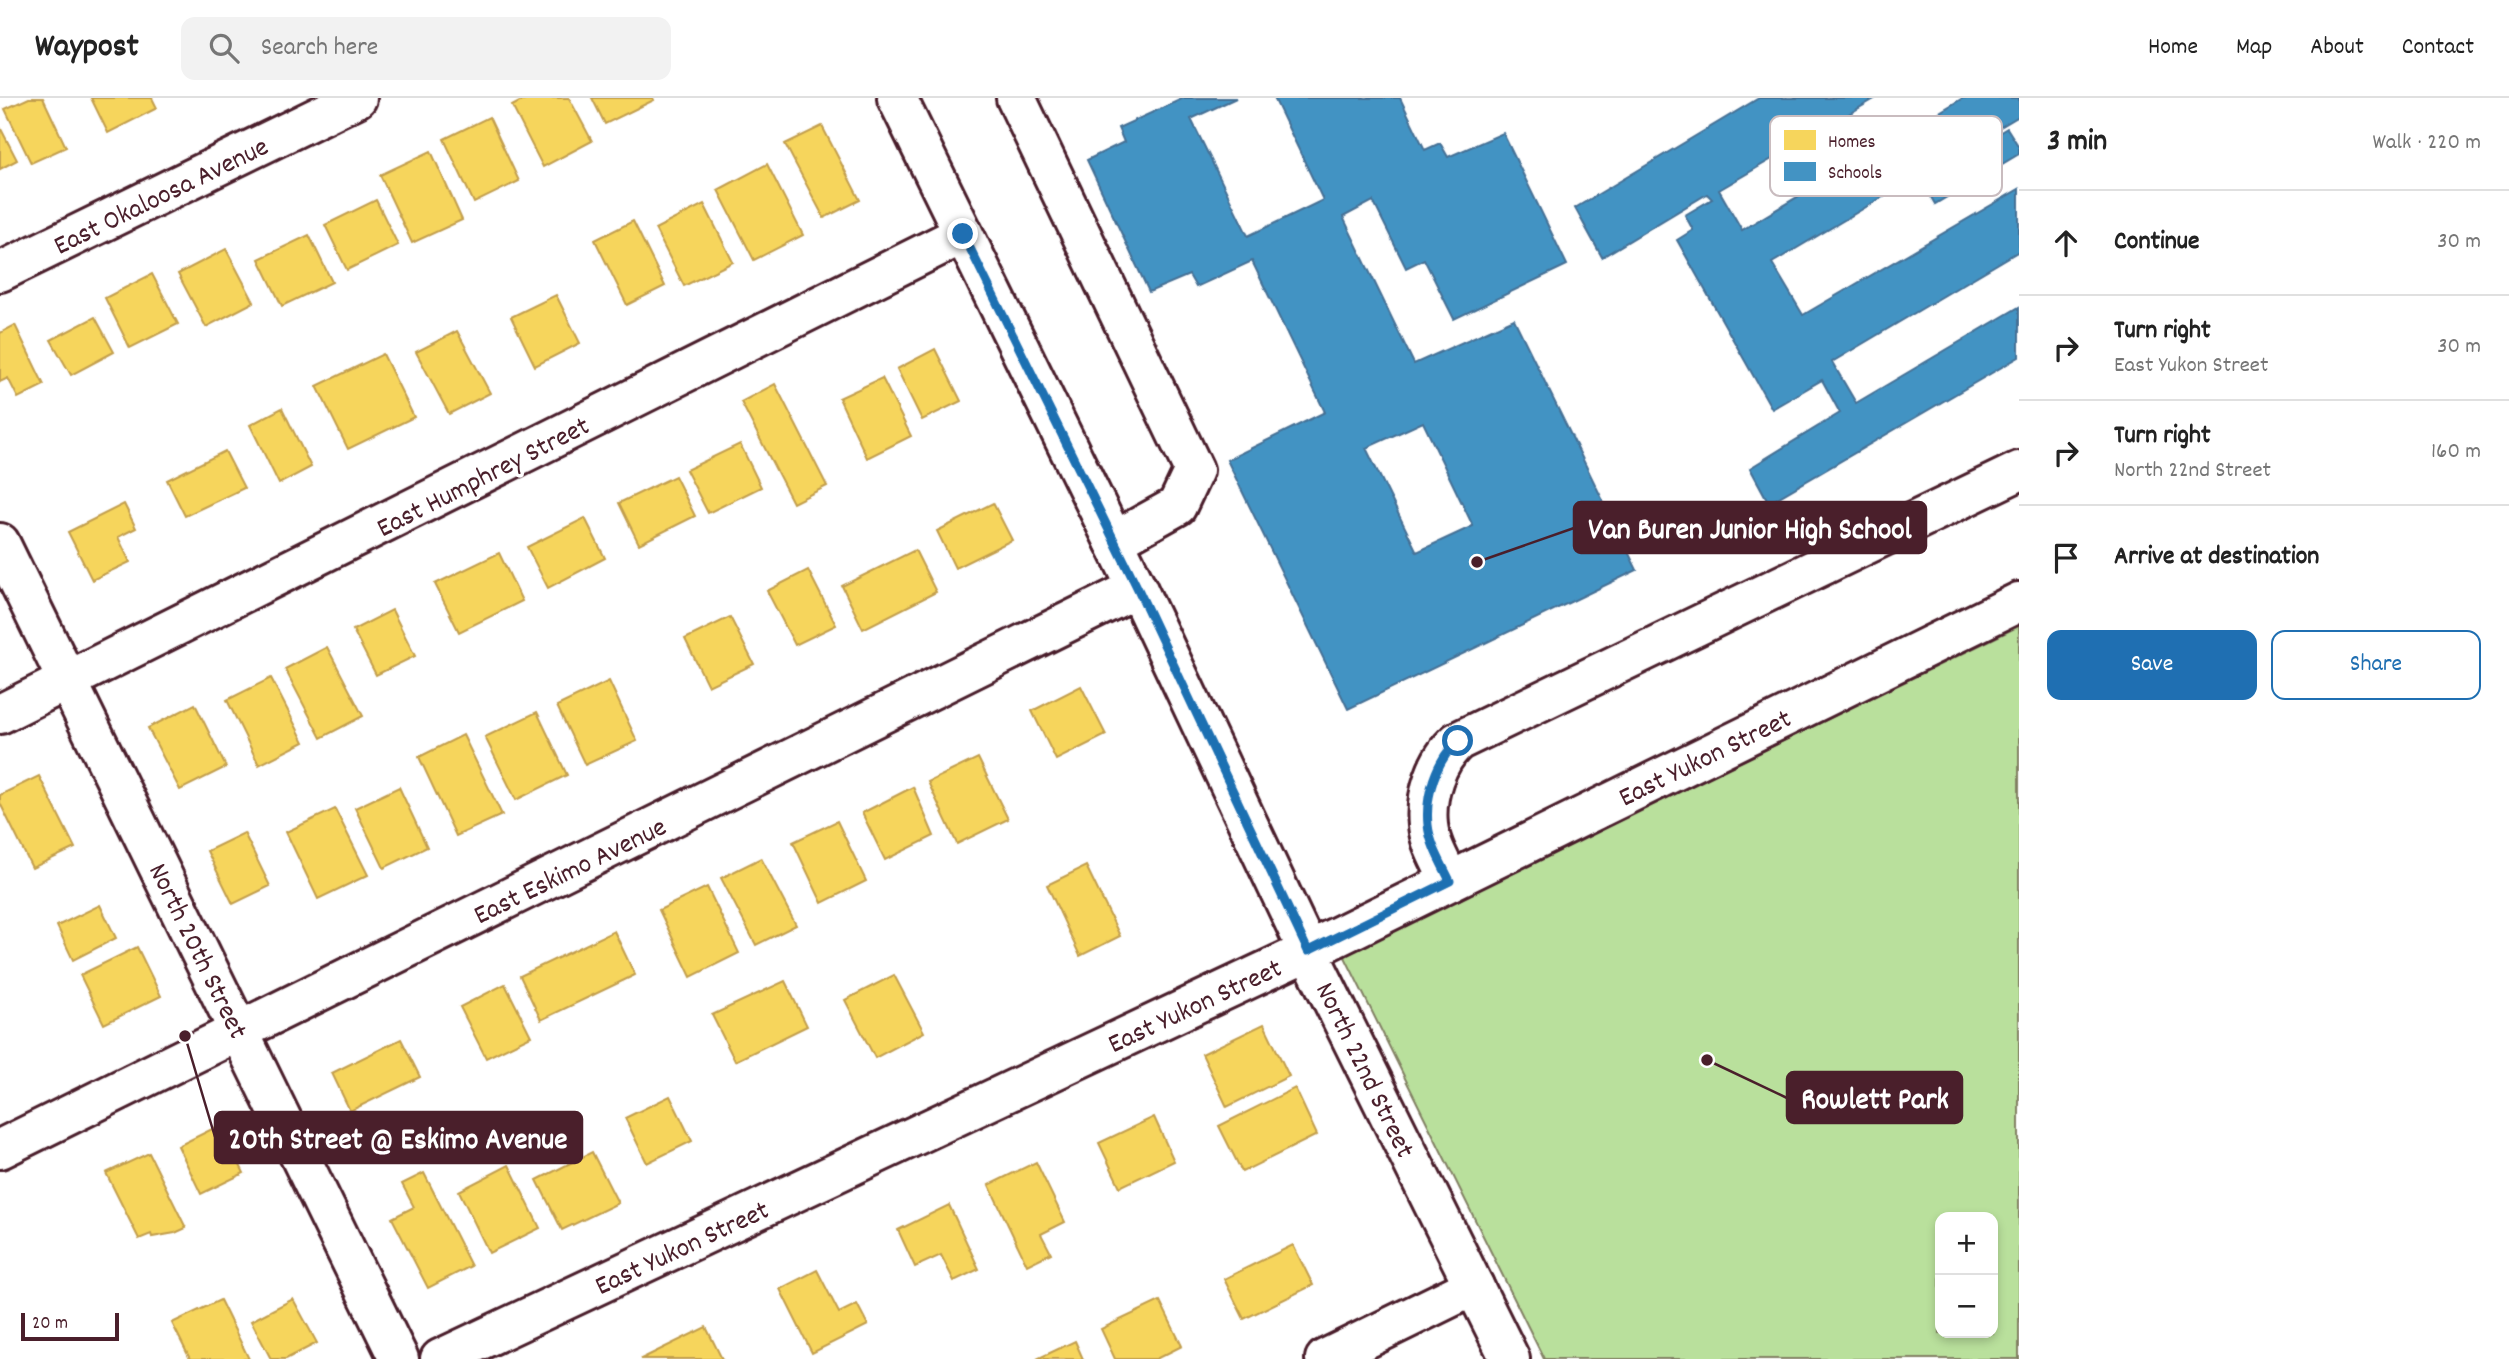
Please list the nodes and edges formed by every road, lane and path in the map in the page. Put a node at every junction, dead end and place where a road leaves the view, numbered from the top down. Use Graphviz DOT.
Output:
graph roads {
  1 [pos="357,98"];
  2 [pos="897,98"];
  3 [pos="1016,98"];
  4 [pos="963,234"];
  5 [pos="0,272"];
  6 [pos="2019,471"];
  7 [pos="1114,541"];
  8 [pos="0,542"];
  9 [pos="1137,587"];
  10 [pos="2019,602"];
  11 [pos="68,681"];
  12 [pos="0,714"];
  13 [pos="1450,881"];
  14 [pos="1308,951"];
  15 [pos="240,1031"];
  16 [pos="0,1149"];
  17 [pos="1474,1286"];
  18 [pos="399,1359"];
  19 [pos="440,1359"];
  20 [pos="1325,1359"];
  21 [pos="1510,1359"];
  1 -- 5 [label="street, East Okaloosa Avenue"];
  2 -- 4 [label="street, North 22nd Street"];
  3 -- 7 [label="street"];
  4 -- 7 [label="street, North 22nd Street"];
  4 -- 11 [label="street, East Humphrey Street"];
  6 -- 13 [label="street"];
  7 -- 9 [label="street, North 22nd Street"];
  8 -- 11 [label="street, North 20th Street"];
  9 -- 14 [label="street, North 22nd Street"];
  9 -- 15 [label="street, East Eskimo Avenue"];
  10 -- 13 [label="street, East Yukon Street"];
  11 -- 12 [label="street, East Humphrey Street"];
  11 -- 15 [label="street, North 20th Street"];
  13 -- 14 [label="street, East Yukon Street"];
  14 -- 17 [label="street, North 22nd Street"];
  14 -- 19 [label="street, East Yukon Street"];
  15 -- 16 [label="street, East Eskimo Avenue"];
  15 -- 18 [label="street, North 20th Street"];
  17 -- 20 [label="street"];
  17 -- 21 [label="street, North 22nd Street"];
}
